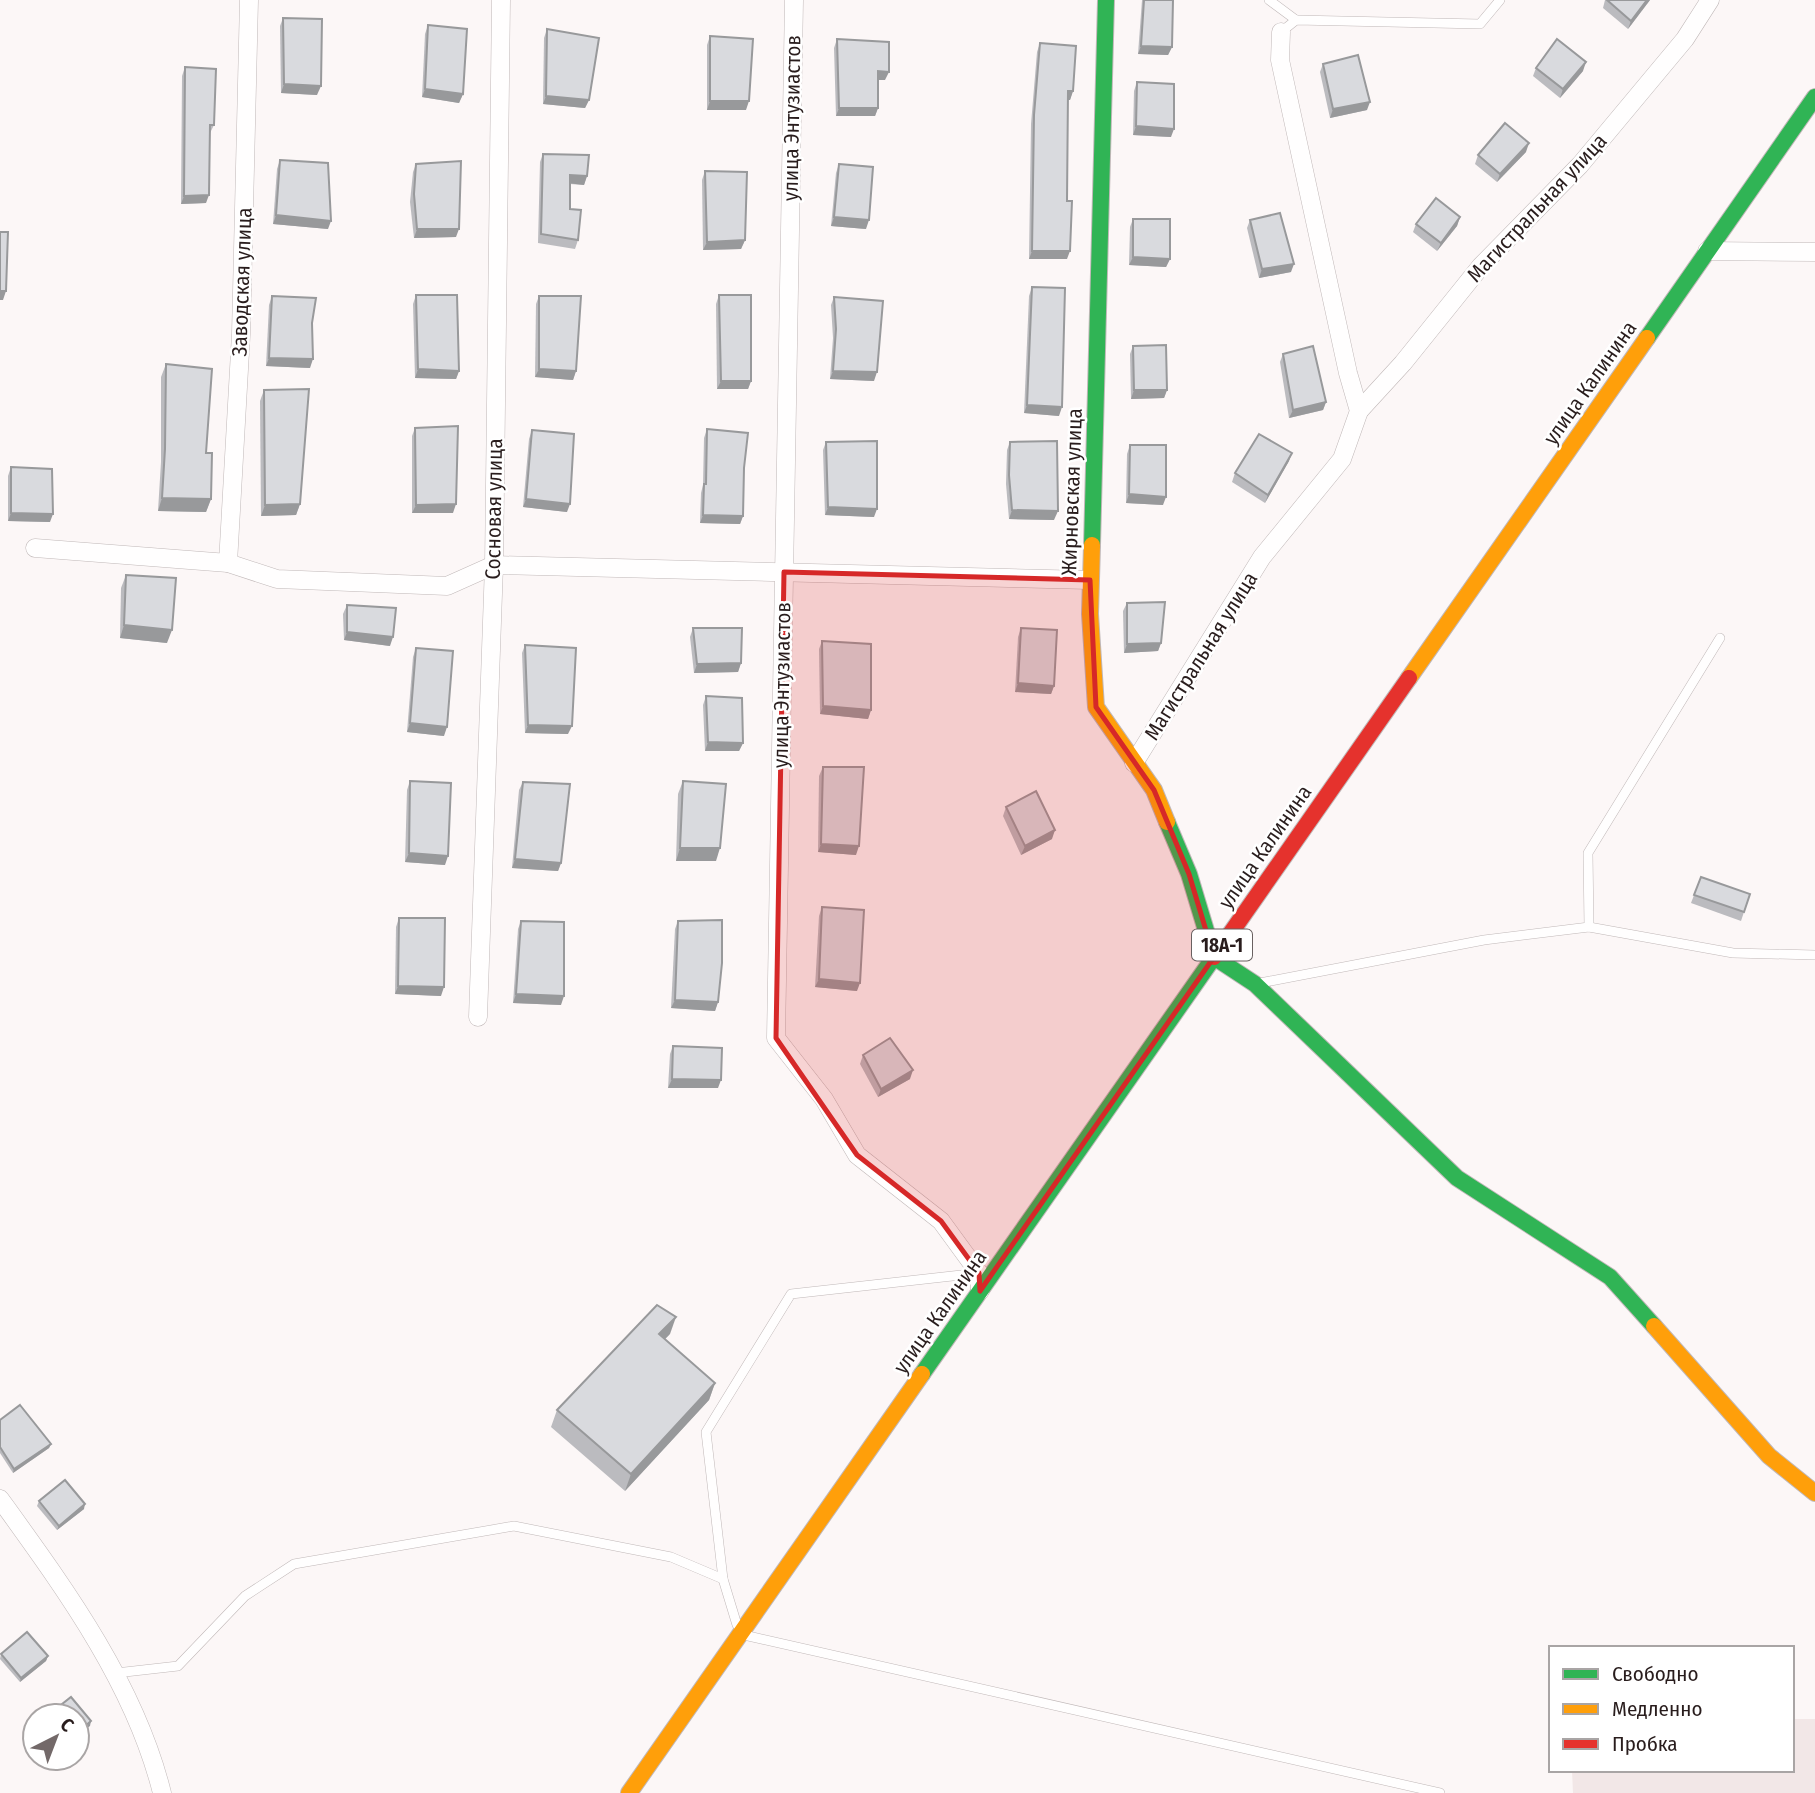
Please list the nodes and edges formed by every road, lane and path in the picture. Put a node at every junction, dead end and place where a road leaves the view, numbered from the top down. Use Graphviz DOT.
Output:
graph roads {
  1 [pos="249,0"];
  2 [pos="501,0"];
  3 [pos="794,0"];
  4 [pos="1106,0"];
  5 [pos="1269,0"];
  6 [pos="1500,0"];
  7 [pos="1710,0"];
  8 [pos="1296,20"];
  9 [pos="1281,32"];
  10 [pos="1815,97"];
  11 [pos="1707,251"];
  12 [pos="1815,251"];
  13 [pos="1359,411"];
  14 [pos="35,548"];
  15 [pos="228,563"];
  16 [pos="494,565"];
  17 [pos="784,572"];
  18 [pos="1090,580"];
  19 [pos="1720,638"];
  20 [pos="1134,762"];
  21 [pos="1589,927"];
  22 [pos="1815,955"];
  23 [pos="1214,957"];
  24 [pos="1255,984"];
  25 [pos="478,1017"];
  26 [pos="979,1282"];
  27 [pos="1815,1493"];
  28 [pos="0,1499"];
  29 [pos="723,1580"];
  30 [pos="740,1634"];
  31 [pos="116,1673"];
  32 [pos="162,1793"];
  33 [pos="629,1793"];
  34 [pos="1440,1793"];
  1 -- 15 [label="street, Заводская улица"];
  2 -- 16 [label="street, Сосновая улица"];
  3 -- 17 [label="street, улица Энтузиастов"];
  4 -- 18 [label="main road, Жирновская улица"];
  5 -- 8 [label="lane"];
  6 -- 8 [label="lane"];
  7 -- 13 [label="street, Магистральная улица"];
  8 -- 9 [label="lane"];
  9 -- 13 [label="street"];
  10 -- 11 [label="main road, улица Калинина / 18А-1"];
  11 -- 12 [label="street"];
  11 -- 23 [label="main road, улица Калинина / 18А-1"];
  13 -- 20 [label="street, Магистральная улица"];
  14 -- 15 [label="street"];
  15 -- 16 [label="street"];
  16 -- 17 [label="street"];
  16 -- 25 [label="street, Сосновая улица"];
  17 -- 18 [label="street"];
  17 -- 26 [label="street, улица Энтузиастов"];
  18 -- 20 [label="main road, Жирновская улица"];
  19 -- 21 [label="lane"];
  20 -- 23 [label="main road, Жирновская улица"];
  21 -- 22 [label="lane"];
  21 -- 24 [label="lane"];
  23 -- 24 [label="main road"];
  23 -- 26 [label="main road, улица Калинина / 18А-1"];
  24 -- 27 [label="main road"];
  26 -- 29 [label="lane"];
  26 -- 30 [label="main road, улица Калинина / 18А-1"];
  28 -- 31 [label="street"];
  29 -- 30 [label="lane"];
  29 -- 31 [label="lane"];
  30 -- 33 [label="main road, улица Калинина / 18А-1"];
  30 -- 34 [label="lane"];
  31 -- 32 [label="street"];
}
